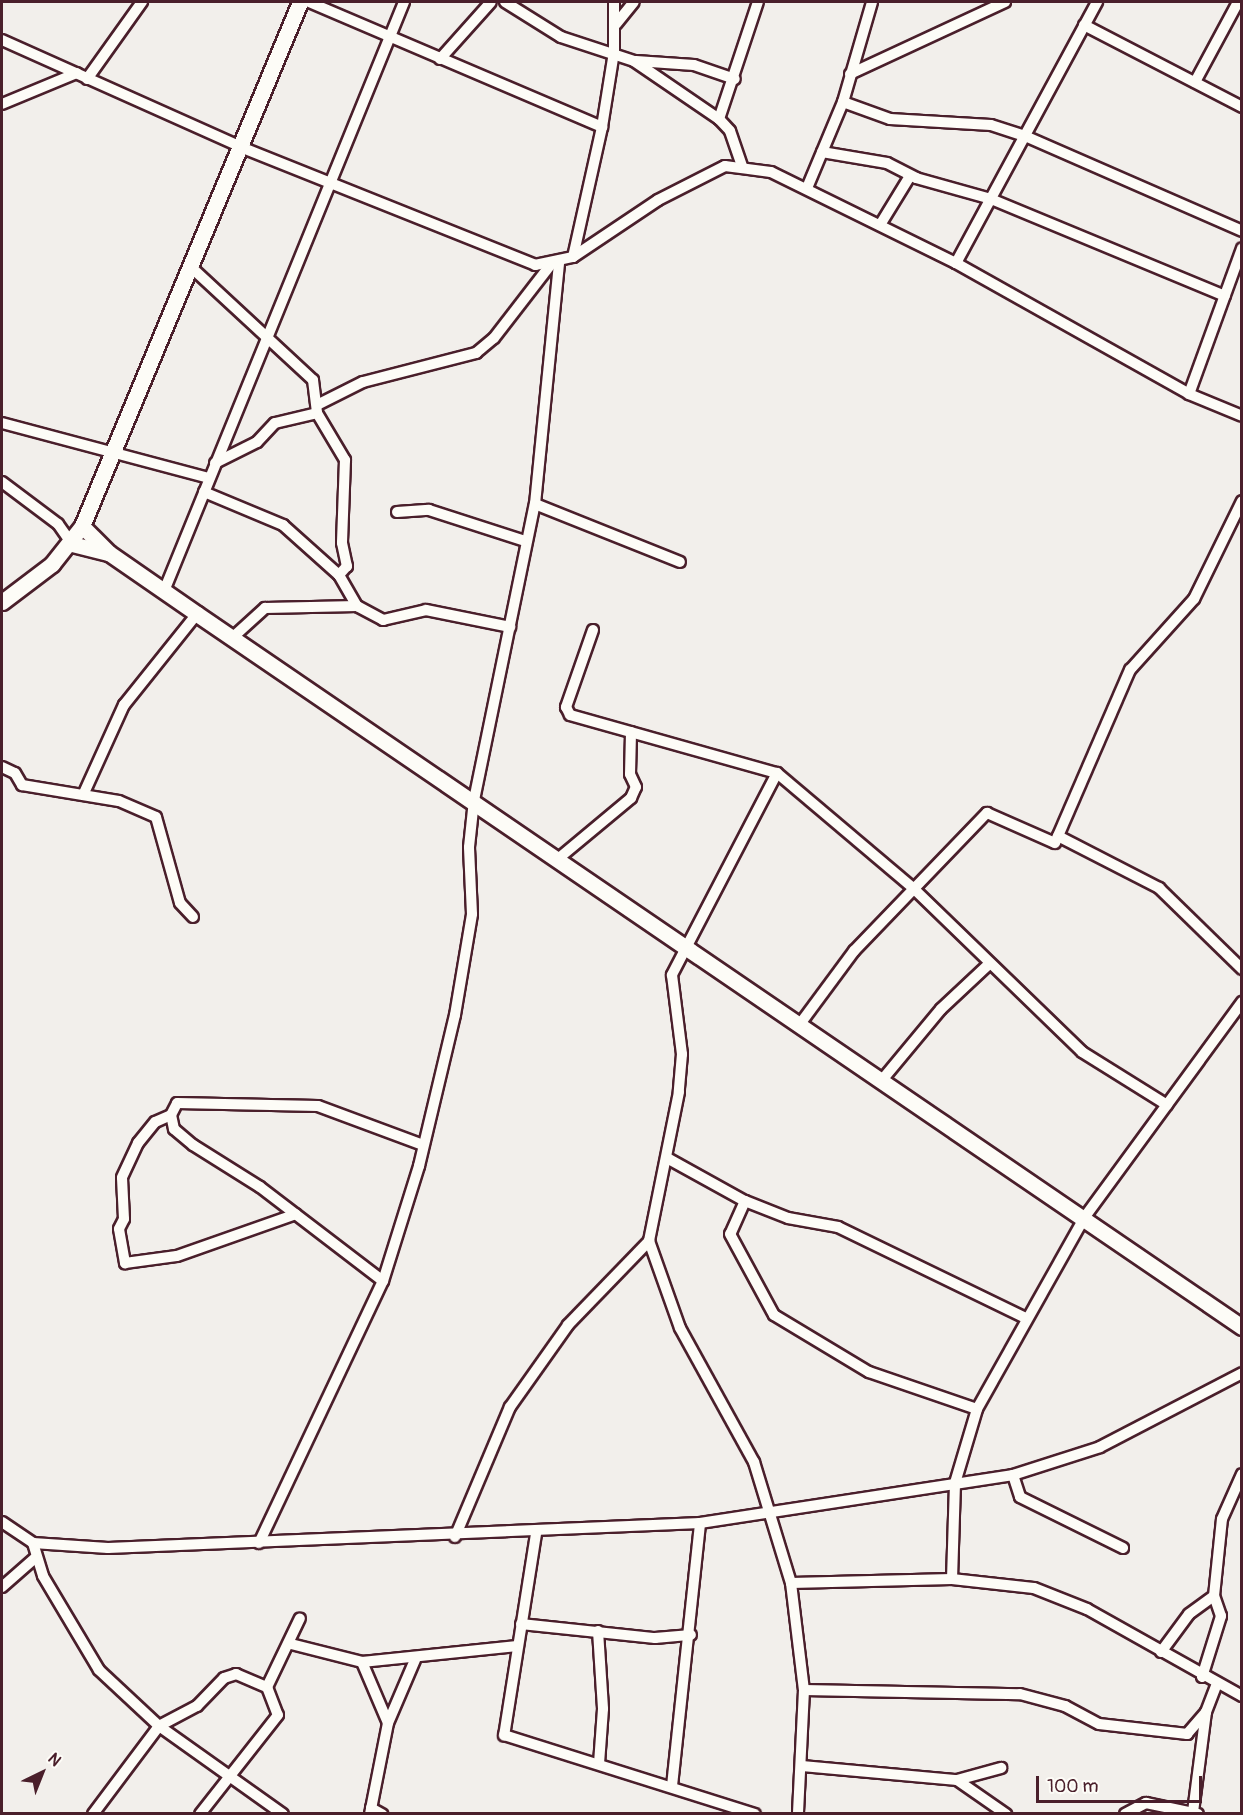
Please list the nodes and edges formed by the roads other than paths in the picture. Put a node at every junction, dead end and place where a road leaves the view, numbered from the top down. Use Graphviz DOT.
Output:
graph roads {
  1 [pos="142,2"];
  2 [pos="300,2"];
  3 [pos="309,2"];
  4 [pos="404,2"];
  5 [pos="491,2"];
  6 [pos="505,2"];
  7 [pos="614,2"];
  8 [pos="634,2"];
  9 [pos="758,2"];
  10 [pos="872,2"];
  11 [pos="1005,2"];
  12 [pos="1097,2"];
  13 [pos="1238,2"];
  14 [pos="616,24"];
  15 [pos="1084,25"];
  16 [pos="390,36"];
  17 [pos="2,40"];
  18 [pos="614,52"];
  19 [pos="440,59"];
  20 [pos="634,61"];
  21 [pos="850,74"];
  22 [pos="82,76"];
  23 [pos="735,79"];
  24 [pos="1195,82"];
  25 [pos="843,102"];
  26 [pos="2,104"];
  27 [pos="1242,107"];
  28 [pos="719,119"];
  29 [pos="602,127"];
  30 [pos="1025,136"];
  31 [pos="243,148"];
  32 [pos="822,152"];
  33 [pos="742,165"];
  34 [pos="910,176"];
  35 [pos="332,183"];
  36 [pos="807,188"];
  37 [pos="991,199"];
  38 [pos="880,225"];
  39 [pos="1242,231"];
  40 [pos="1242,248"];
  41 [pos="573,257"];
  42 [pos="555,262"];
  43 [pos="956,263"];
  44 [pos="192,268"];
  45 [pos="1225,296"];
  46 [pos="268,334"];
  47 [pos="1189,394"];
  48 [pos="318,408"];
  49 [pos="1242,416"];
  50 [pos="2,423"];
  51 [pos="117,450"];
  52 [pos="215,463"];
  53 [pos="209,478"];
  54 [pos="2,482"];
  55 [pos="204,492"];
  56 [pos="1242,501"];
  57 [pos="535,504"];
  58 [pos="397,512"];
  59 [pos="58,524"];
  60 [pos="82,526"];
  61 [pos="525,541"];
  62 [pos="72,544"];
  63 [pos="109,554"];
  64 [pos="680,562"];
  65 [pos="339,575"];
  66 [pos="164,591"];
  67 [pos="2,602"];
  68 [pos="357,606"];
  69 [pos="197,614"];
  70 [pos="510,627"];
  71 [pos="593,630"];
  72 [pos="232,638"];
  73 [pos="631,732"];
  74 [pos="2,767"];
  75 [pos="777,773"];
  76 [pos="84,794"];
  77 [pos="474,800"];
  78 [pos="1058,836"];
  79 [pos="559,858"];
  80 [pos="912,887"];
  81 [pos="193,917"];
  82 [pos="686,944"];
  83 [pos="988,965"];
  84 [pos="1242,969"];
  85 [pos="1242,1002"];
  86 [pos="800,1024"];
  87 [pos="882,1080"];
  88 [pos="1167,1105"];
  89 [pos="171,1115"];
  90 [pos="423,1146"];
  91 [pos="667,1158"];
  92 [pos="745,1201"];
  93 [pos="296,1215"];
  94 [pos="1084,1218"];
  95 [pos="649,1241"];
  96 [pos="383,1281"];
  97 [pos="1025,1318"];
  98 [pos="1242,1327"];
  99 [pos="1242,1373"];
  100 [pos="976,1409"];
  101 [pos="1242,1474"];
  102 [pos="1013,1475"];
  103 [pos="955,1483"];
  104 [pos="772,1513"];
  105 [pos="2,1521"];
  106 [pos="700,1523"];
  107 [pos="536,1534"];
  108 [pos="455,1537"];
  109 [pos="33,1543"];
  110 [pos="259,1543"];
  111 [pos="1123,1548"];
  112 [pos="35,1558"];
  113 [pos="952,1579"];
  114 [pos="791,1583"];
  115 [pos="2,1587"];
  116 [pos="1214,1596"];
  117 [pos="300,1618"];
  118 [pos="521,1624"];
  119 [pos="598,1631"];
  120 [pos="691,1635"];
  121 [pos="291,1644"];
  122 [pos="517,1646"];
  123 [pos="1161,1652"];
  124 [pos="415,1660"];
  125 [pos="362,1662"];
  126 [pos="1202,1677"];
  127 [pos="1216,1684"];
  128 [pos="267,1687"];
  129 [pos="804,1690"];
  130 [pos="1242,1696"];
  131 [pos="1206,1712"];
  132 [pos="388,1723"];
  133 [pos="159,1726"];
  134 [pos="599,1763"];
  135 [pos="802,1766"];
  136 [pos="1001,1768"];
  137 [pos="228,1779"];
  138 [pos="957,1780"];
  139 [pos="672,1786"];
  140 [pos="209,1809"];
  141 [pos="370,1811"];
  142 [pos="1196,1813"];
  143 [pos="93,1814"];
  144 [pos="200,1814"];
  145 [pos="283,1814"];
  146 [pos="382,1814"];
  147 [pos="755,1814"];
  148 [pos="798,1814"];
  149 [pos="1006,1814"];
  150 [pos="1125,1814"];
  1 -- 22 [label="street"];
  2 -- 31 [label="main road"];
  3 -- 16 [label="street"];
  4 -- 16 [label="street"];
  5 -- 19 [label="street"];
  6 -- 18 [label="street"];
  7 -- 14 [label="street"];
  8 -- 14 [label="street"];
  9 -- 23 [label="street"];
  10 -- 21 [label="street"];
  11 -- 21 [label="street"];
  12 -- 15 [label="street"];
  13 -- 24 [label="street"];
  14 -- 18 [label="street"];
  15 -- 24 [label="street"];
  15 -- 30 [label="street"];
  16 -- 19 [label="street"];
  16 -- 35 [label="street"];
  17 -- 22 [label="street"];
  18 -- 20 [label="street"];
  18 -- 29 [label="street"];
  19 -- 29 [label="street"];
  20 -- 23 [label="street"];
  20 -- 28 [label="street"];
  21 -- 25 [label="street"];
  22 -- 26 [label="street"];
  22 -- 31 [label="street"];
  23 -- 28 [label="street"];
  24 -- 27 [label="street"];
  25 -- 30 [label="street"];
  25 -- 32 [label="street"];
  28 -- 33 [label="street"];
  29 -- 41 [label="street"];
  30 -- 37 [label="street"];
  30 -- 39 [label="street"];
  31 -- 35 [label="street"];
  31 -- 44 [label="main road"];
  32 -- 34 [label="street"];
  32 -- 36 [label="street"];
  33 -- 36 [label="street"];
  33 -- 41 [label="street"];
  34 -- 37 [label="street"];
  34 -- 38 [label="street"];
  35 -- 42 [label="street"];
  35 -- 46 [label="street"];
  36 -- 38 [label="street"];
  37 -- 43 [label="street"];
  37 -- 45 [label="street"];
  38 -- 43 [label="street"];
  40 -- 45 [label="street"];
  41 -- 42 [label="street"];
  42 -- 48 [label="street"];
  42 -- 57 [label="street"];
  43 -- 47 [label="street"];
  44 -- 46 [label="street"];
  44 -- 51 [label="main road"];
  45 -- 47 [label="street"];
  46 -- 48 [label="street"];
  46 -- 52 [label="street"];
  47 -- 49 [label="street"];
  48 -- 52 [label="street"];
  48 -- 65 [label="street"];
  50 -- 51 [label="street"];
  51 -- 53 [label="street"];
  51 -- 60 [label="main road"];
  52 -- 53 [label="street"];
  53 -- 55 [label="street"];
  54 -- 59 [label="street"];
  55 -- 65 [label="street"];
  55 -- 66 [label="street"];
  56 -- 78 [label="street"];
  57 -- 61 [label="street"];
  57 -- 64 [label="street"];
  58 -- 61 [label="street"];
  59 -- 60 [label="street"];
  59 -- 62 [label="street"];
  60 -- 62 [label="main road"];
  60 -- 63 [label="main road"];
  61 -- 70 [label="street"];
  62 -- 63 [label="main road"];
  62 -- 67 [label="main road"];
  63 -- 66 [label="main road"];
  65 -- 68 [label="street"];
  66 -- 69 [label="main road"];
  68 -- 70 [label="street"];
  68 -- 72 [label="street"];
  69 -- 72 [label="main road"];
  69 -- 76 [label="street"];
  70 -- 77 [label="street"];
  71 -- 73 [label="street"];
  72 -- 77 [label="main road"];
  73 -- 75 [label="street"];
  73 -- 79 [label="street"];
  74 -- 76 [label="street"];
  75 -- 80 [label="street"];
  75 -- 82 [label="street"];
  76 -- 81 [label="street"];
  77 -- 79 [label="main road"];
  77 -- 90 [label="street"];
  78 -- 80 [label="street"];
  78 -- 84 [label="street"];
  79 -- 82 [label="main road"];
  80 -- 83 [label="street"];
  80 -- 86 [label="street"];
  82 -- 86 [label="main road"];
  82 -- 91 [label="street"];
  83 -- 87 [label="street"];
  83 -- 88 [label="street"];
  85 -- 88 [label="street"];
  86 -- 87 [label="main road"];
  87 -- 94 [label="main road"];
  88 -- 94 [label="street"];
  89 -- 90 [label="street"];
  89 -- 93 [label="street"];
  89 -- 93 [label="street"];
  90 -- 96 [label="street"];
  91 -- 92 [label="street"];
  91 -- 95 [label="street"];
  92 -- 97 [label="street"];
  92 -- 100 [label="street"];
  93 -- 96 [label="street"];
  94 -- 97 [label="street"];
  94 -- 98 [label="main road"];
  95 -- 104 [label="street"];
  95 -- 108 [label="street"];
  96 -- 110 [label="street"];
  97 -- 100 [label="street"];
  99 -- 102 [label="street"];
  100 -- 103 [label="street"];
  101 -- 116 [label="street"];
  102 -- 103 [label="street"];
  102 -- 111 [label="street"];
  103 -- 104 [label="street"];
  103 -- 113 [label="street"];
  104 -- 106 [label="street"];
  104 -- 114 [label="street"];
  105 -- 109 [label="street"];
  106 -- 107 [label="street"];
  106 -- 120 [label="street"];
  107 -- 108 [label="street"];
  107 -- 118 [label="street"];
  108 -- 110 [label="street"];
  109 -- 110 [label="street"];
  109 -- 112 [label="street"];
  112 -- 115 [label="street"];
  112 -- 133 [label="street"];
  113 -- 114 [label="street"];
  113 -- 123 [label="street"];
  114 -- 129 [label="street"];
  116 -- 123 [label="street"];
  116 -- 126 [label="street"];
  117 -- 121 [label="street"];
  118 -- 119 [label="street"];
  118 -- 122 [label="street"];
  119 -- 120 [label="street"];
  119 -- 134 [label="street"];
  120 -- 139 [label="street"];
  121 -- 125 [label="street"];
  121 -- 128 [label="street"];
  122 -- 124 [label="street"];
  122 -- 134 [label="street"];
  123 -- 126 [label="street"];
  124 -- 125 [label="street"];
  124 -- 132 [label="street"];
  125 -- 132 [label="street"];
  126 -- 127 [label="street"];
  127 -- 130 [label="street"];
  127 -- 131 [label="street"];
  128 -- 133 [label="street"];
  128 -- 137 [label="street"];
  129 -- 131 [label="street"];
  129 -- 135 [label="street"];
  131 -- 142 [label="street"];
  132 -- 141 [label="street"];
  133 -- 137 [label="street"];
  133 -- 143 [label="street"];
  134 -- 139 [label="street"];
  135 -- 138 [label="street"];
  135 -- 148 [label="street"];
  136 -- 138 [label="street"];
  137 -- 140 [label="street"];
  137 -- 145 [label="street"];
  138 -- 149 [label="street"];
  139 -- 147 [label="street"];
  140 -- 144 [label="street"];
  141 -- 146 [label="street"];
  142 -- 150 [label="street"];
}
